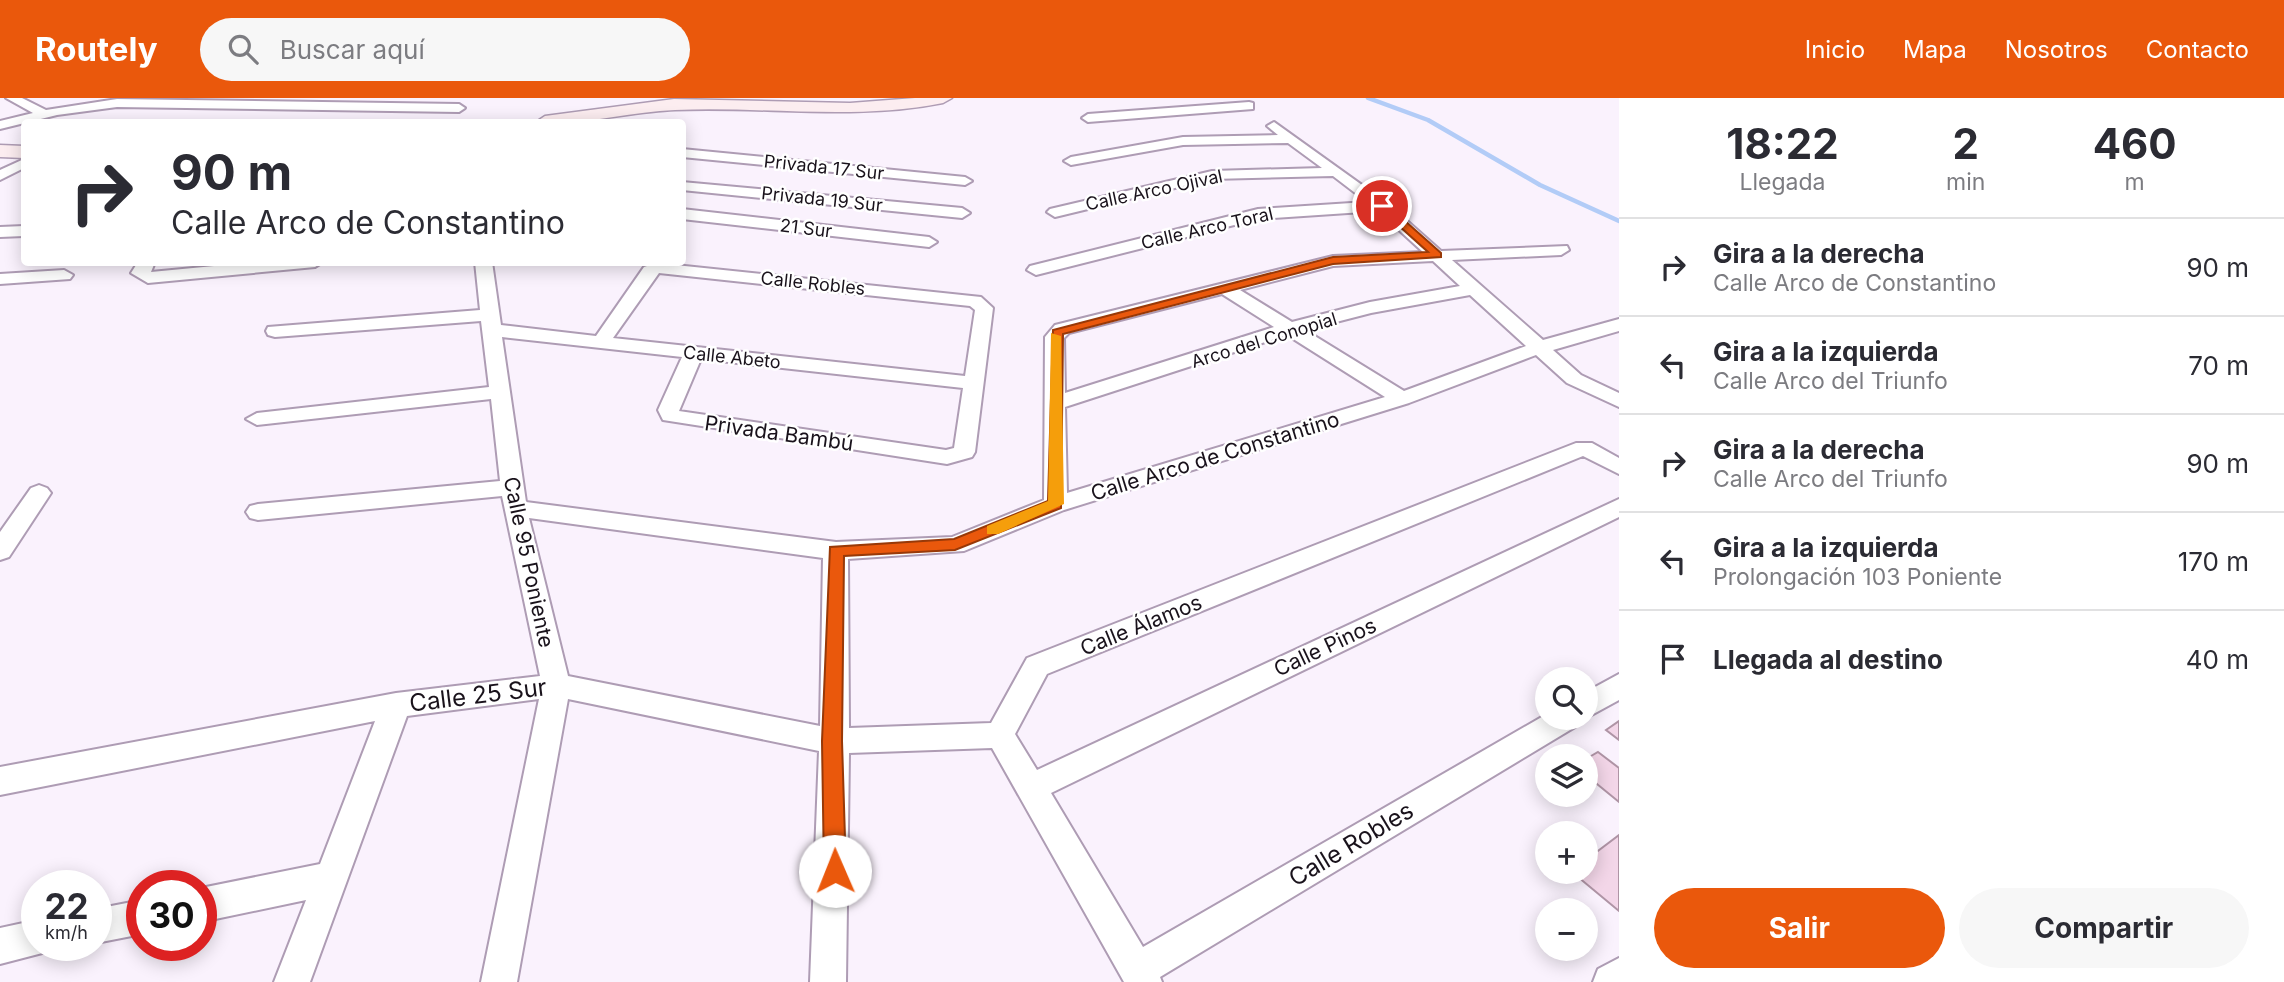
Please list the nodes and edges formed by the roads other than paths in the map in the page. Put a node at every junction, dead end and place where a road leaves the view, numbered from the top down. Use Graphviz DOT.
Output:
graph roads {
  1 [pos="12,98"];
  2 [pos="943,98"];
  3 [pos="964,100"];
  4 [pos="107,101"];
  5 [pos="1244,102"];
  6 [pos="309,103"];
  7 [pos="458,103"];
  8 [pos="813,104"];
  9 [pos="850,113"];
  10 [pos="45,114"];
  11 [pos="1088,118"];
  12 [pos="25,119"];
  13 [pos="89,119"];
  14 [pos="286,119"];
  15 [pos="564,119"];
  16 [pos="607,119"];
  17 [pos="21,120"];
  18 [pos="0,125"];
  19 [pos="1274,126"];
  20 [pos="1291,139"];
  21 [pos="686,153"];
  22 [pos="1071,161"];
  23 [pos="1338,172"];
  24 [pos="965,181"];
  25 [pos="686,186"];
  26 [pos="1382,206"];
  27 [pos="1055,212"];
  28 [pos="962,213"];
  29 [pos="686,214"];
  30 [pos="21,231"];
  31 [pos="0,232"];
  32 [pos="929,242"];
  33 [pos="1562,250"];
  34 [pos="1437,255"];
  35 [pos="273,266"];
  36 [pos="483,266"];
  37 [pos="143,268"];
  38 [pos="1036,270"];
  39 [pos="64,275"];
  40 [pos="0,279"];
  41 [pos="1223,287"];
  42 [pos="1474,289"];
  43 [pos="490,322"];
  44 [pos="1619,324"];
  45 [pos="1292,330"];
  46 [pos="275,331"];
  47 [pos="601,342"];
  48 [pos="1537,348"];
  49 [pos="694,353"];
  50 [pos="973,383"];
  51 [pos="499,392"];
  52 [pos="1402,399"];
  53 [pos="1619,401"];
  54 [pos="1056,403"];
  55 [pos="257,419"];
  56 [pos="1619,467"];
  57 [pos="40,493"];
  58 [pos="513,498"];
  59 [pos="1056,504"];
  60 [pos="1619,507"];
  61 [pos="258,512"];
  62 [pos="0,551"];
  63 [pos="836,551"];
  64 [pos="556,685"];
  65 [pos="1619,686"];
  66 [pos="1598,699"];
  67 [pos="396,705"];
  68 [pos="1545,730"];
  69 [pos="1000,735"];
  70 [pos="832,741"];
  71 [pos="0,781"];
  72 [pos="1030,788"];
  73 [pos="331,878"];
  74 [pos="217,902"];
  75 [pos="21,942"];
  76 [pos="0,946"];
  77 [pos="1141,976"];
  78 [pos="1619,976"];
  79 [pos="292,982"];
  80 [pos="499,982"];
  81 [pos="828,982"];
  82 [pos="1611,982"];
  1 -- 10 [label="street"];
  2 -- 9 [label="main road"];
  3 -- 9 [label="main road"];
  4 -- 6 [label="street"];
  4 -- 10 [label="street"];
  4 -- 13 [label="street"];
  5 -- 11 [label="street"];
  6 -- 7 [label="street"];
  6 -- 14 [label="street"];
  8 -- 9 [label="main road"];
  8 -- 15 [label="main road"];
  9 -- 16 [label="main road"];
  10 -- 12 [label="street"];
  17 -- 18 [label="street"];
  19 -- 20 [label="street"];
  20 -- 22 [label="street"];
  20 -- 23 [label="street"];
  21 -- 24 [label="street, Privada 17 Sur"];
  23 -- 26 [label="street"];
  23 -- 27 [label="street, Calle Arco Ojival"];
  25 -- 28 [label="street, Privada 19 Sur"];
  26 -- 34 [label="street"];
  26 -- 38 [label="street, Calle Arco Toral"];
  29 -- 32 [label="street, 21 Sur"];
  30 -- 31 [label="street"];
  33 -- 34 [label="street"];
  34 -- 41 [label="street"];
  34 -- 42 [label="street"];
  35 -- 37 [label="street"];
  36 -- 43 [label="street, Calle 95 Poniente"];
  39 -- 40 [label="street"];
  41 -- 45 [label="street"];
  41 -- 54 [label="street"];
  42 -- 45 [label="street, Arco del Conopial"];
  42 -- 48 [label="street"];
  43 -- 46 [label="street, Calle Abeto"];
  43 -- 47 [label="street, Calle Abeto"];
  43 -- 51 [label="street, Calle 95 Poniente"];
  44 -- 48 [label="street, Calle Arco de Constantino"];
  45 -- 52 [label="street"];
  45 -- 54 [label="street, Arco del Conopial"];
  47 -- 49 [label="street, Calle Abeto"];
  47 -- 50 [label="street, Calle Robles"];
  48 -- 52 [label="street, Calle Arco de Constantino"];
  48 -- 53 [label="street"];
  49 -- 50 [label="street, Calle Abeto"];
  49 -- 50 [label="street, Privada Bambú"];
  51 -- 55 [label="street"];
  51 -- 58 [label="street, Calle 95 Poniente"];
  52 -- 59 [label="street, Calle Arco de Constantino"];
  54 -- 59 [label="street"];
  56 -- 69 [label="street, Calle Álamos"];
  57 -- 62 [label="street"];
  58 -- 61 [label="street, Calle Arco de Constantino"];
  58 -- 63 [label="street, Calle Arco de Constantino"];
  58 -- 64 [label="street, Calle 95 Poniente"];
  59 -- 63 [label="street, Calle Arco de Constantino"];
  60 -- 72 [label="street, Calle Pinos"];
  63 -- 70 [label="street"];
  64 -- 67 [label="street, Calle 25 Sur"];
  64 -- 70 [label="street, Calle 25 Sur"];
  64 -- 80 [label="street, Calle 95 Poniente"];
  65 -- 66 [label="street"];
  67 -- 71 [label="street, Calle 25 Sur"];
  67 -- 73 [label="street"];
  68 -- 77 [label="street, Calle Robles"];
  69 -- 70 [label="street, Calle 25 Sur"];
  69 -- 72 [label="street"];
  70 -- 81 [label="street"];
  72 -- 77 [label="street"];
  73 -- 74 [label="street"];
  73 -- 79 [label="street"];
  75 -- 76 [label="street"];
  78 -- 82 [label="street"];
}
